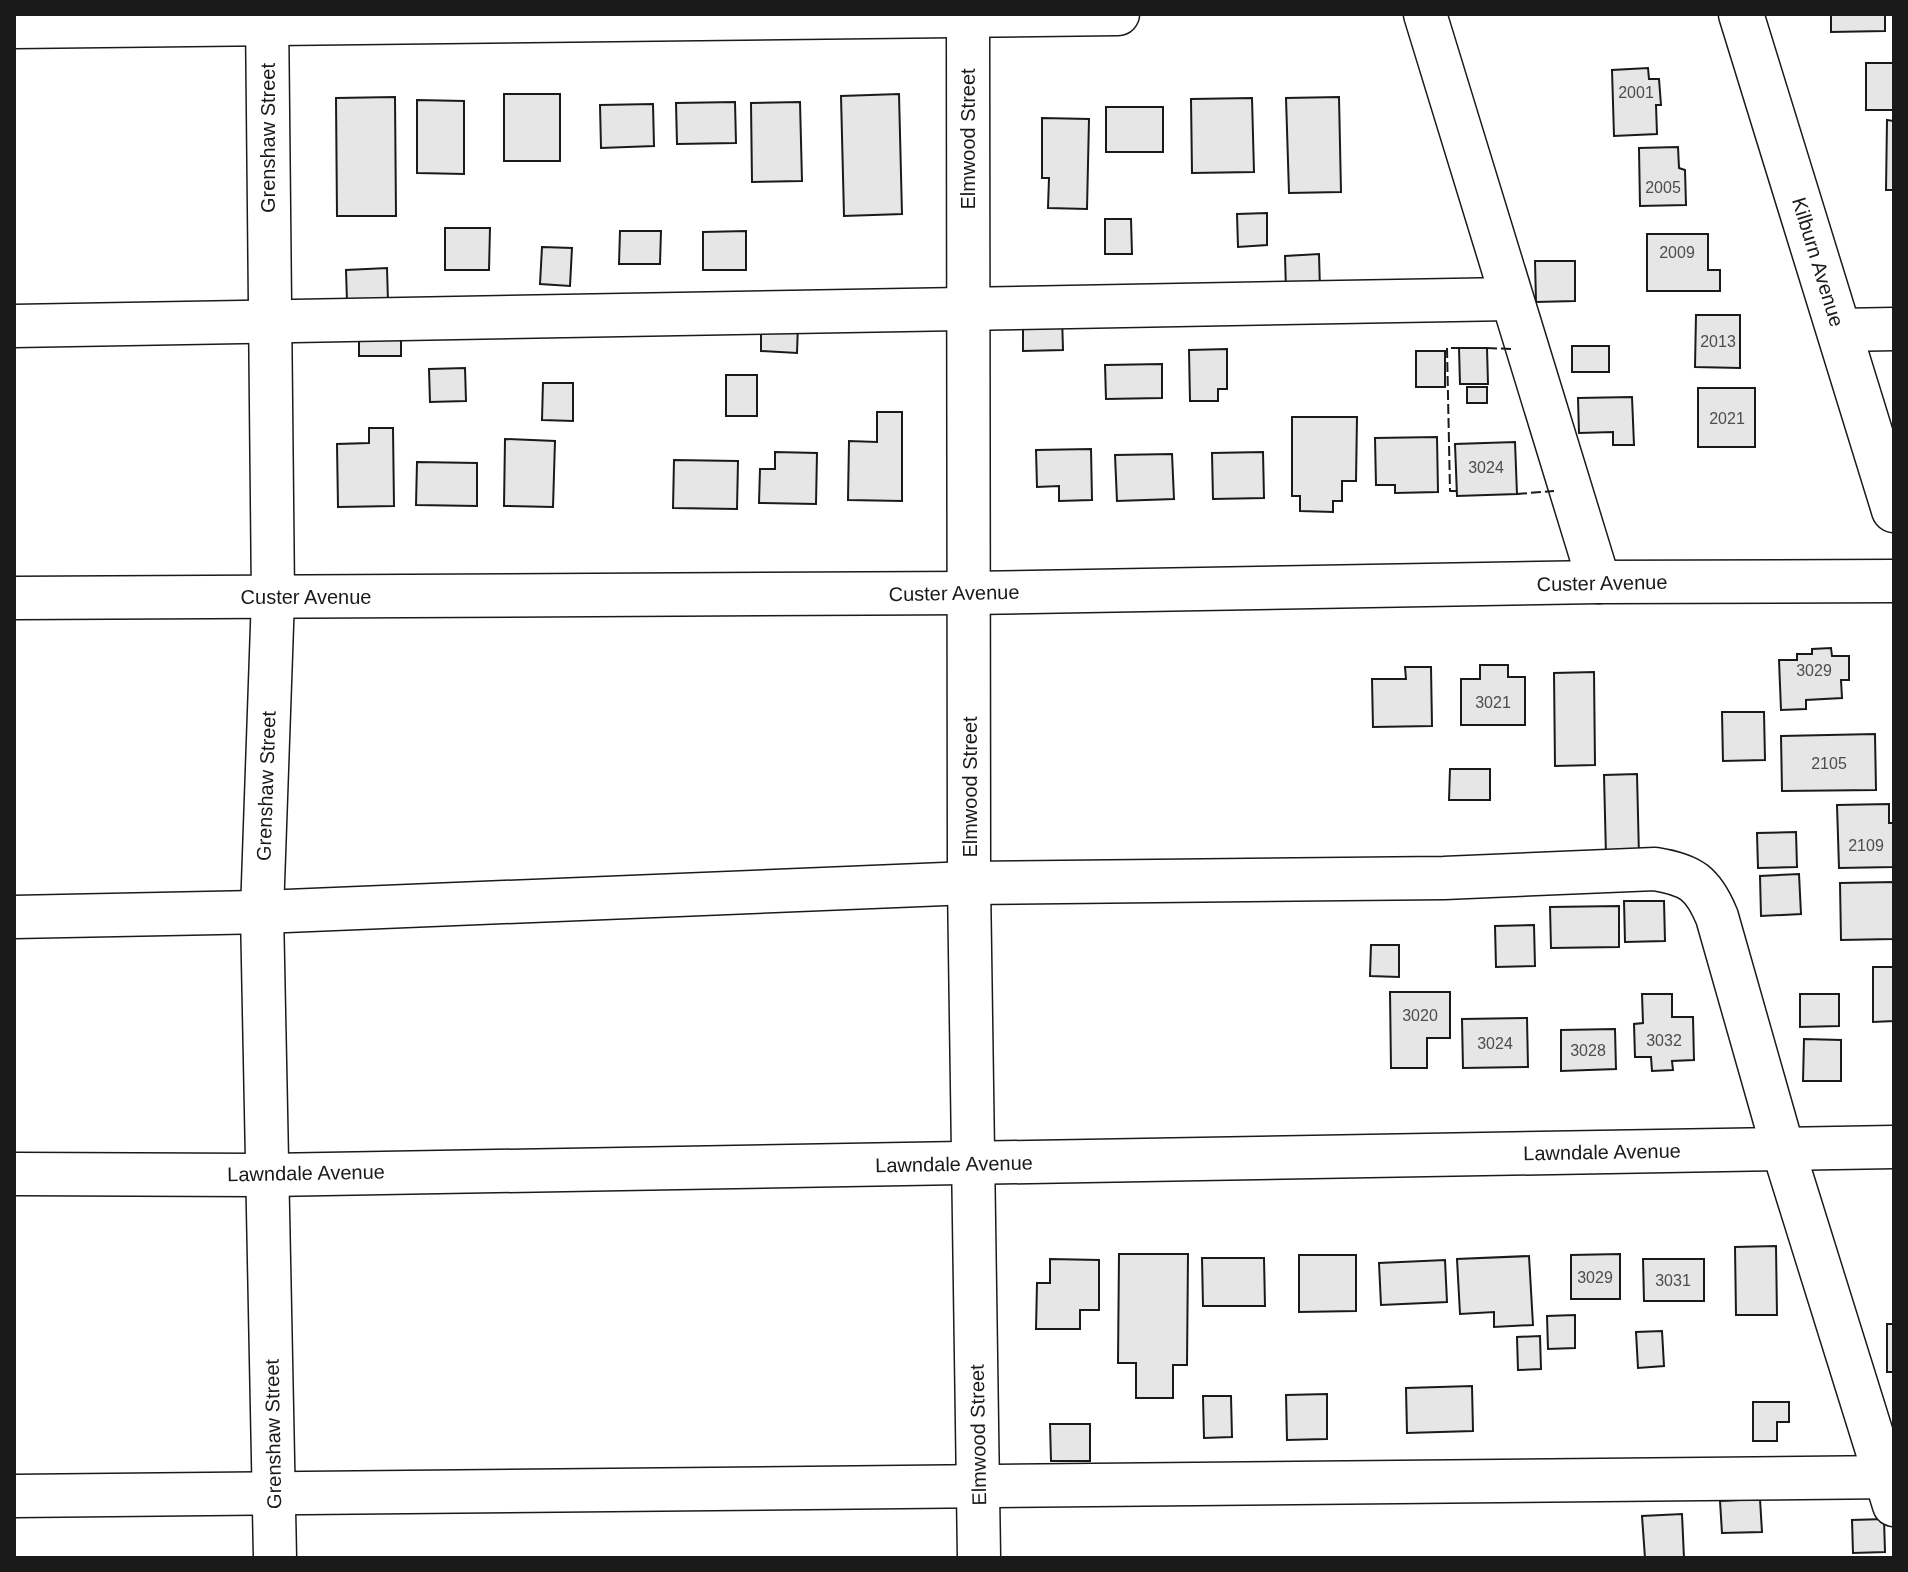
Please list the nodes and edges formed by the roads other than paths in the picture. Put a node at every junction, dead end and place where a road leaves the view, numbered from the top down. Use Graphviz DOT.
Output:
graph roads {
  1 [pos="1118,14"];
  2 [pos="1425,14"];
  3 [pos="1741,14"];
  4 [pos="968,16"];
  5 [pos="267,19"];
  6 [pos="14,27"];
  7 [pos="1510,299"];
  8 [pos="969,309"];
  9 [pos="269,320"];
  10 [pos="14,326"];
  11 [pos="1894,329"];
  12 [pos="1840,330"];
  13 [pos="1894,510"];
  14 [pos="1894,581"];
  15 [pos="1599,582"];
  16 [pos="970,593"];
  17 [pos="273,597"];
  18 [pos="14,598"];
  19 [pos="969,883"];
  20 [pos="262,912"];
  21 [pos="14,917"];
  22 [pos="1894,1147"];
  23 [pos="1783,1149"];
  24 [pos="975,1164"];
  25 [pos="14,1174"];
  26 [pos="269,1175"];
  27 [pos="978,1485"];
  28 [pos="1891,1486"];
  29 [pos="275,1495"];
  30 [pos="14,1496"];
  31 [pos="275,1558"];
  32 [pos="979,1558"];
  1 -- 4 [label="street"];
  2 -- 7 [label="street"];
  3 -- 12 [label="main road, Kilburn Avenue"];
  4 -- 5 [label="street"];
  4 -- 8 [label="street, Elmwood Street"];
  5 -- 6 [label="street"];
  5 -- 9 [label="street, Grenshaw Street"];
  7 -- 8 [label="street"];
  7 -- 15 [label="street"];
  8 -- 9 [label="street"];
  8 -- 16 [label="street, Elmwood Street"];
  9 -- 10 [label="street"];
  9 -- 17 [label="street, Grenshaw Street"];
  11 -- 12 [label="street"];
  12 -- 13 [label="main road, Kilburn Avenue"];
  14 -- 15 [label="street, Custer Avenue"];
  15 -- 16 [label="street, Custer Avenue"];
  16 -- 17 [label="street, Custer Avenue"];
  16 -- 19 [label="street, Elmwood Street"];
  17 -- 18 [label="street, Custer Avenue"];
  17 -- 20 [label="street, Grenshaw Street"];
  19 -- 20 [label="street"];
  19 -- 23 [label="street"];
  19 -- 24 [label="street, Elmwood Street"];
  20 -- 21 [label="street"];
  20 -- 26 [label="street, Grenshaw Street"];
  22 -- 23 [label="street, Lawndale Avenue"];
  23 -- 24 [label="street, Lawndale Avenue"];
  23 -- 28 [label="street"];
  24 -- 26 [label="street, Lawndale Avenue"];
  24 -- 27 [label="street, Elmwood Street"];
  25 -- 26 [label="street, Lawndale Avenue"];
  26 -- 29 [label="street, Grenshaw Street"];
  27 -- 28 [label="street"];
  27 -- 29 [label="street"];
  27 -- 32 [label="street, Elmwood Street"];
  29 -- 30 [label="street"];
  29 -- 31 [label="street, Grenshaw Street"];
}
